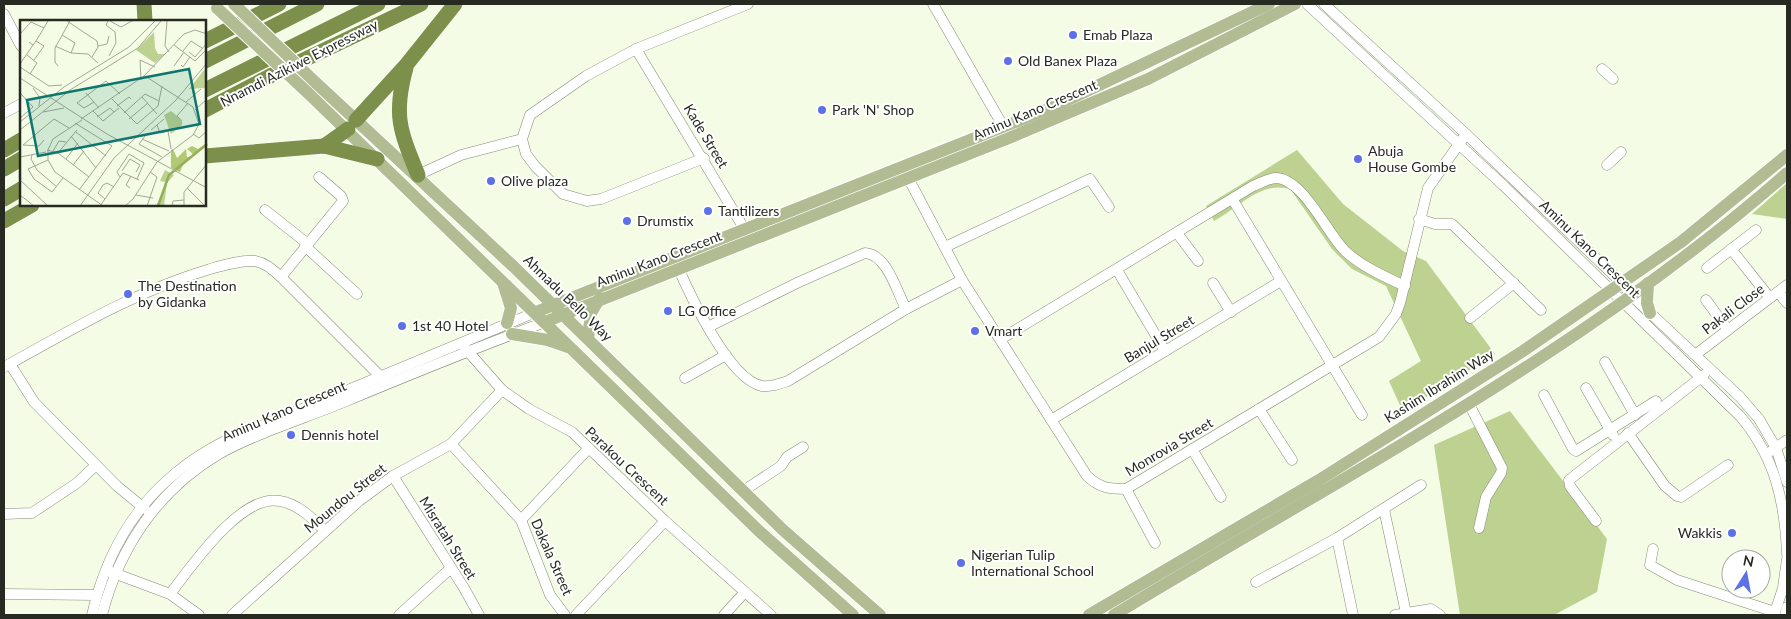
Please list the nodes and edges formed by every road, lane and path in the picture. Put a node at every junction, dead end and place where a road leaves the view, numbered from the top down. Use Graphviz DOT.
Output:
graph roads {
  1 [pos="144,4"];
  2 [pos="234,4"];
  3 [pos="279,4"];
  4 [pos="317,4"];
  5 [pos="378,4"];
  6 [pos="421,4"];
  7 [pos="455,4"];
  8 [pos="748,4"];
  9 [pos="932,4"];
  10 [pos="1269,4"];
  11 [pos="1295,4"];
  12 [pos="1307,4"];
  13 [pos="1324,4"];
  14 [pos="215,6"];
  15 [pos="4,14"];
  16 [pos="1249,15"];
  17 [pos="145,20"];
  18 [pos="206,40"];
  19 [pos="20,44"];
  20 [pos="636,49"];
  21 [pos="206,60"];
  22 [pos="406,64"];
  23 [pos="1602,69"];
  24 [pos="1613,79"];
  25 [pos="311,87"];
  26 [pos="206,90"];
  27 [pos="20,105"];
  28 [pos="206,110"];
  29 [pos="4,113"];
  30 [pos="352,124"];
  31 [pos="1003,126"];
  32 [pos="1466,134"];
  33 [pos="1009,138"];
  34 [pos="522,139"];
  35 [pos="20,141"];
  36 [pos="1458,143"];
  37 [pos="324,146"];
  38 [pos="4,150"];
  39 [pos="1621,152"];
  40 [pos="1787,155"];
  41 [pos="206,156"];
  42 [pos="704,158"];
  43 [pos="377,159"];
  44 [pos="20,161"];
  45 [pos="1607,165"];
  46 [pos="4,170"];
  47 [pos="905,173"];
  48 [pos="1787,173"];
  49 [pos="418,175"];
  50 [pos="319,177"];
  51 [pos="1233,200"];
  52 [pos="30,206"];
  53 [pos="1109,207"];
  54 [pos="265,210"];
  55 [pos="1419,219"];
  56 [pos="4,221"];
  57 [pos="1756,230"];
  58 [pos="1177,233"];
  59 [pos="748,234"];
  60 [pos="306,245"];
  61 [pos="945,247"];
  62 [pos="1731,249"];
  63 [pos="1198,262"];
  64 [pos="677,264"];
  65 [pos="1707,268"];
  66 [pos="1117,270"];
  67 [pos="281,276"];
  68 [pos="962,280"];
  69 [pos="502,281"];
  70 [pos="1282,281"];
  71 [pos="1213,283"];
  72 [pos="1514,283"];
  73 [pos="1648,283"];
  74 [pos="1787,285"];
  75 [pos="1405,286"];
  76 [pos="1616,286"];
  77 [pos="1778,292"];
  78 [pos="357,294"];
  79 [pos="600,298"];
  80 [pos="1770,298"];
  81 [pos="1706,300"];
  82 [pos="1624,303"];
  83 [pos="1787,303"];
  84 [pos="560,306"];
  85 [pos="906,309"];
  86 [pos="1541,310"];
  87 [pos="536,312"];
  88 [pos="1231,312"];
  89 [pos="1650,313"];
  90 [pos="1470,318"];
  91 [pos="545,322"];
  92 [pos="708,327"];
  93 [pos="510,329"];
  94 [pos="1728,330"];
  95 [pos="588,339"];
  96 [pos="1001,340"];
  97 [pos="461,343"];
  98 [pos="572,348"];
  99 [pos="1165,351"];
  100 [pos="468,352"];
  101 [pos="726,355"];
  102 [pos="1695,355"];
  103 [pos="1605,362"];
  104 [pos="7,365"];
  105 [pos="1332,365"];
  106 [pos="1710,369"];
  107 [pos="380,375"];
  108 [pos="685,378"];
  109 [pos="1700,379"];
  110 [pos="387,384"];
  111 [pos="1586,388"];
  112 [pos="502,390"];
  113 [pos="1544,395"];
  114 [pos="1656,401"];
  115 [pos="1469,404"];
  116 [pos="1259,409"];
  117 [pos="1362,415"];
  118 [pos="1635,415"];
  119 [pos="1051,420"];
  120 [pos="1610,430"];
  121 [pos="1628,433"];
  122 [pos="1787,440"];
  123 [pos="1618,442"];
  124 [pos="451,444"];
  125 [pos="803,447"];
  126 [pos="589,448"];
  127 [pos="1192,449"];
  128 [pos="1771,451"];
  129 [pos="1292,460"];
  130 [pos="1728,465"];
  131 [pos="96,466"];
  132 [pos="393,476"];
  133 [pos="1787,482"];
  134 [pos="1421,485"];
  135 [pos="1126,488"];
  136 [pos="743,491"];
  137 [pos="1221,497"];
  138 [pos="1384,509"];
  139 [pos="145,510"];
  140 [pos="4,514"];
  141 [pos="521,520"];
  142 [pos="665,521"];
  143 [pos="1596,521"];
  144 [pos="1479,528"];
  145 [pos="324,530"];
  146 [pos="1337,538"];
  147 [pos="1155,542"];
  148 [pos="1653,549"];
  149 [pos="1787,554"];
  150 [pos="1787,559"];
  151 [pos="451,568"];
  152 [pos="110,571"];
  153 [pos="1256,582"];
  154 [pos="746,592"];
  155 [pos="4,594"];
  156 [pos="170,594"];
  157 [pos="96,595"];
  158 [pos="1787,607"];
  159 [pos="1401,614"];
  160 [pos="1778,614"];
  161 [pos="92,615"];
  162 [pos="102,615"];
  163 [pos="199,615"];
  164 [pos="232,615"];
  165 [pos="399,615"];
  166 [pos="479,615"];
  167 [pos="565,615"];
  168 [pos="576,615"];
  169 [pos="724,615"];
  170 [pos="771,615"];
  171 [pos="853,615"];
  172 [pos="880,615"];
  173 [pos="1089,615"];
  174 [pos="1114,615"];
  175 [pos="1353,615"];
  176 [pos="1440,615"];
  1 -- 17 [label="highway"];
  2 -- 25 [label="main road, Ahmadu Bello Way, bridge"];
  3 -- 18 [label="highway"];
  4 -- 21 [label="highway"];
  5 -- 26 [label="highway, Nnamdi Azikiwe Expressway"];
  6 -- 28 [label="highway, Nnamdi Azikiwe Expressway"];
  7 -- 22 [label="highway"];
  8 -- 20 [label="street"];
  9 -- 31 [label="street"];
  10 -- 16 [label="main road, Aminu Kano Crescent"];
  11 -- 16 [label="main road, Aminu Kano Crescent"];
  12 -- 36 [label="street, Aminu Kano Crescent"];
  13 -- 32 [label="street, Aminu Kano Crescent"];
  14 -- 25 [label="main road, Ahmadu Bello Way, bridge"];
  15 -- 19 [label="street"];
  16 -- 31 [label="main road, Aminu Kano Crescent"];
  16 -- 33 [label="main road, Aminu Kano Crescent"];
  20 -- 34 [label="street"];
  20 -- 42 [label="street, Kade Street"];
  22 -- 30 [label="highway"];
  22 -- 49 [label="highway"];
  23 -- 24 [label="street"];
  25 -- 30 [label="main road, Ahmadu Bello Way"];
  27 -- 29 [label="street"];
  30 -- 37 [label="highway"];
  30 -- 43 [label="main road, Ahmadu Bello Way"];
  30 -- 49 [label="main road, Ahmadu Bello Way"];
  31 -- 33 [label="street"];
  31 -- 47 [label="main road, Aminu Kano Crescent"];
  32 -- 36 [label="street, Monrovia Street"];
  32 -- 76 [label="street, Aminu Kano Crescent"];
  33 -- 47 [label="main road, Aminu Kano Crescent"];
  34 -- 42 [label="street"];
  34 -- 49 [label="street"];
  35 -- 38 [label="highway"];
  36 -- 55 [label="street, Monrovia Street"];
  36 -- 76 [label="street, Aminu Kano Crescent"];
  37 -- 41 [label="highway"];
  37 -- 43 [label="highway"];
  39 -- 45 [label="street"];
  40 -- 76 [label="main road, Kashim Ibrahim Way"];
  42 -- 59 [label="street, Kade Street"];
  43 -- 69 [label="main road, Ahmadu Bello Way"];
  44 -- 46 [label="highway"];
  47 -- 59 [label="main road, Aminu Kano Crescent"];
  47 -- 61 [label="street, Monrovia Street"];
  48 -- 73 [label="main road"];
  49 -- 84 [label="main road, Ahmadu Bello Way"];
  50 -- 60 [label="street"];
  51 -- 58 [label="street"];
  51 -- 70 [label="street"];
  51 -- 75 [label="street"];
  52 -- 56 [label="highway"];
  53 -- 61 [label="street"];
  54 -- 60 [label="street"];
  55 -- 72 [label="street"];
  55 -- 75 [label="street, Monrovia Street"];
  57 -- 62 [label="street"];
  58 -- 63 [label="street"];
  58 -- 66 [label="street"];
  59 -- 64 [label="main road, Aminu Kano Crescent"];
  60 -- 67 [label="street"];
  60 -- 78 [label="street"];
  61 -- 68 [label="street, Monrovia Street"];
  62 -- 65 [label="street"];
  62 -- 80 [label="street"];
  64 -- 79 [label="main road, Aminu Kano Crescent"];
  64 -- 84 [label="main road, Aminu Kano Crescent"];
  64 -- 92 [label="street"];
  66 -- 96 [label="street"];
  66 -- 99 [label="street"];
  67 -- 104 [label="street"];
  67 -- 107 [label="street"];
  68 -- 85 [label="street"];
  68 -- 96 [label="street, Monrovia Street"];
  69 -- 87 [label="main road, Ahmadu Bello Way"];
  69 -- 93 [label="main road"];
  70 -- 88 [label="street, Banjul Street"];
  70 -- 105 [label="street"];
  71 -- 88 [label="street"];
  72 -- 86 [label="street"];
  72 -- 90 [label="street"];
  73 -- 82 [label="main road"];
  73 -- 89 [label="main road"];
  74 -- 77 [label="street, Pakali Close"];
  75 -- 105 [label="street, Monrovia Street"];
  76 -- 82 [label="street, Aminu Kano Crescent"];
  76 -- 173 [label="main road, Kashim Ibrahim Way"];
  77 -- 80 [label="street, Pakali Close"];
  77 -- 83 [label="street"];
  79 -- 84 [label="main road, Aminu Kano Crescent"];
  79 -- 95 [label="main road"];
  80 -- 94 [label="street, Pakali Close"];
  81 -- 94 [label="street"];
  82 -- 89 [label="street, Aminu Kano Crescent"];
  82 -- 109 [label="street, Aminu Kano Crescent"];
  82 -- 115 [label="main road"];
  84 -- 87 [label="main road, Aminu Kano Crescent"];
  84 -- 91 [label="main road, Aminu Kano Crescent"];
  84 -- 95 [label="main road, Ahmadu Bello Way"];
  85 -- 92 [label="street"];
  85 -- 101 [label="street"];
  87 -- 91 [label="main road, Ahmadu Bello Way"];
  87 -- 93 [label="street"];
  88 -- 99 [label="street, Banjul Street"];
  89 -- 102 [label="street, Aminu Kano Crescent"];
  91 -- 93 [label="street, Aminu Kano Crescent"];
  91 -- 98 [label="main road, Ahmadu Bello Way"];
  92 -- 101 [label="street"];
  93 -- 97 [label="street"];
  93 -- 98 [label="main road"];
  93 -- 100 [label="street, Aminu Kano Crescent"];
  94 -- 102 [label="street, Pakali Close"];
  95 -- 136 [label="main road, Ahmadu Bello Way"];
  96 -- 119 [label="street, Monrovia Street"];
  97 -- 100 [label="street, Parakou Crescent"];
  97 -- 107 [label="street"];
  98 -- 171 [label="main road, Ahmadu Bello Way"];
  99 -- 119 [label="street, Banjul Street"];
  100 -- 110 [label="street, Aminu Kano Crescent"];
  100 -- 112 [label="street, Parakou Crescent"];
  101 -- 108 [label="street"];
  102 -- 106 [label="street, Aminu Kano Crescent"];
  103 -- 118 [label="street"];
  104 -- 131 [label="street"];
  105 -- 116 [label="street, Monrovia Street"];
  105 -- 117 [label="street"];
  106 -- 109 [label="street"];
  106 -- 128 [label="street, Aminu Kano Crescent"];
  107 -- 110 [label="street"];
  107 -- 139 [label="street"];
  109 -- 121 [label="street"];
  109 -- 128 [label="street, Aminu Kano Crescent"];
  110 -- 139 [label="street, Aminu Kano Crescent"];
  111 -- 120 [label="street"];
  112 -- 124 [label="street, Moundou Street"];
  112 -- 126 [label="street, Parakou Crescent"];
  113 -- 120 [label="street"];
  114 -- 118 [label="street"];
  115 -- 144 [label="street"];
  115 -- 174 [label="main road"];
  116 -- 127 [label="street, Monrovia Street"];
  116 -- 129 [label="street"];
  118 -- 120 [label="street"];
  119 -- 135 [label="street, Monrovia Street"];
  120 -- 123 [label="street"];
  121 -- 123 [label="street"];
  121 -- 130 [label="street"];
  122 -- 128 [label="street"];
  123 -- 143 [label="street"];
  124 -- 132 [label="street, Moundou Street"];
  124 -- 141 [label="street, Dakala Street"];
  125 -- 136 [label="street"];
  126 -- 141 [label="street"];
  126 -- 142 [label="street, Parakou Crescent"];
  127 -- 135 [label="street, Monrovia Street"];
  127 -- 137 [label="street"];
  128 -- 133 [label="street, Aminu Kano Crescent"];
  128 -- 149 [label="street, Aminu Kano Crescent"];
  131 -- 139 [label="street"];
  131 -- 140 [label="street"];
  132 -- 145 [label="street, Moundou Street"];
  132 -- 151 [label="street, Misratah Street"];
  134 -- 138 [label="street"];
  135 -- 147 [label="street"];
  136 -- 172 [label="main road, Ahmadu Bello Way"];
  138 -- 146 [label="street"];
  138 -- 159 [label="street"];
  139 -- 152 [label="street"];
  141 -- 167 [label="street, Dakala Street"];
  142 -- 154 [label="street, Parakou Crescent"];
  142 -- 168 [label="street"];
  145 -- 156 [label="street"];
  145 -- 164 [label="street, Moundou Street"];
  146 -- 153 [label="street"];
  146 -- 175 [label="street"];
  148 -- 160 [label="street"];
  150 -- 160 [label="street"];
  151 -- 165 [label="street"];
  151 -- 166 [label="street, Misratah Street"];
  152 -- 156 [label="street"];
  152 -- 157 [label="street"];
  152 -- 162 [label="street"];
  154 -- 169 [label="street"];
  154 -- 170 [label="street, Parakou Crescent"];
  155 -- 157 [label="street"];
  156 -- 163 [label="street"];
  157 -- 161 [label="street"];
  158 -- 160 [label="street"];
  159 -- 176 [label="street"];
}
